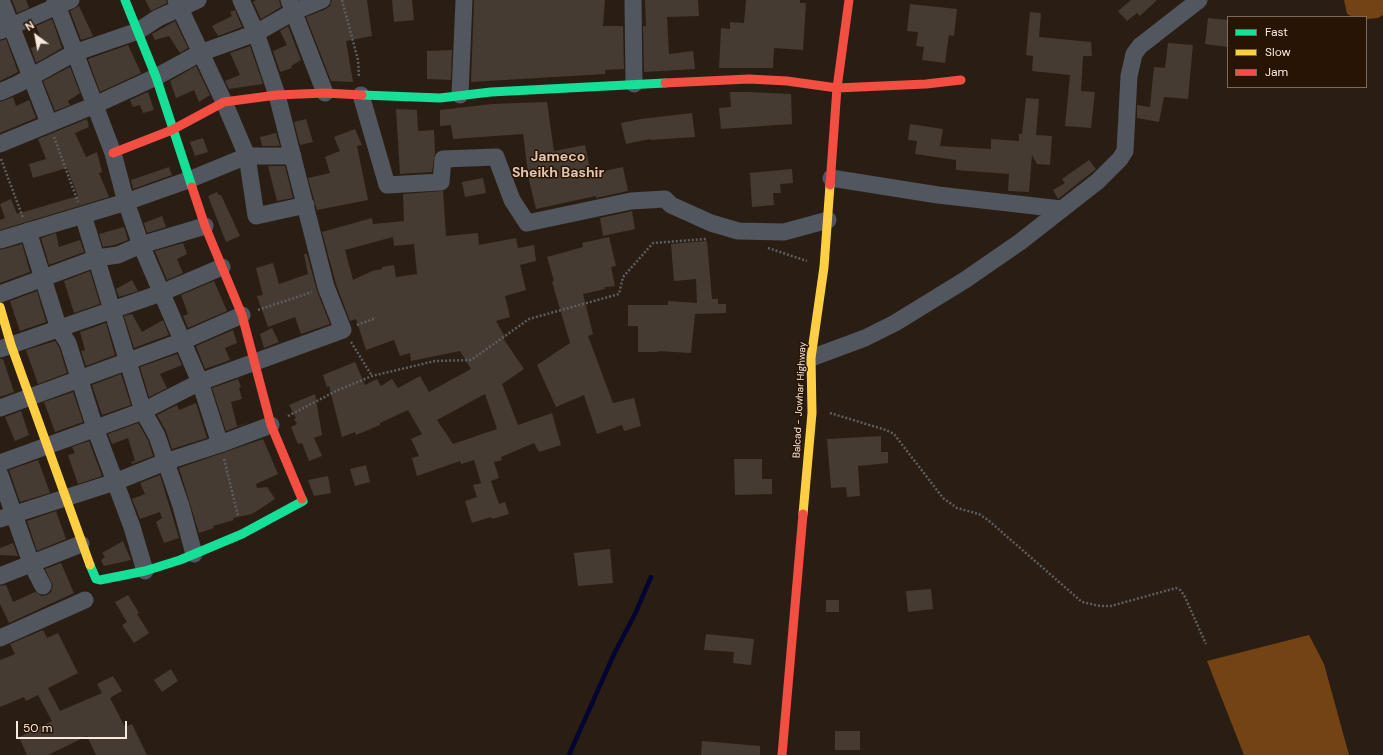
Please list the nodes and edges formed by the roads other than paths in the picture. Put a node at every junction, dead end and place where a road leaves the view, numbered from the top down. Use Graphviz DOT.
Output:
graph roads {
  1 [pos="1,0"];
  2 [pos="125,0"];
  3 [pos="198,0"];
  4 [pos="241,0"];
  5 [pos="322,0"];
  6 [pos="464,0"];
  7 [pos="633,0"];
  8 [pos="849,0"];
  9 [pos="1199,0"];
  10 [pos="61,2"];
  11 [pos="177,4"];
  12 [pos="291,6"];
  13 [pos="6,28"];
  14 [pos="138,31"];
  15 [pos="256,33"];
  16 [pos="74,53"];
  17 [pos="200,53"];
  18 [pos="31,77"];
  19 [pos="156,77"];
  20 [pos="961,80"];
  21 [pos="634,84"];
  22 [pos="837,88"];
  23 [pos="0,92"];
  24 [pos="325,93"];
  25 [pos="277,95"];
  26 [pos="361,95"];
  27 [pos="460,96"];
  28 [pos="224,102"];
  29 [pos="95,105"];
  30 [pos="49,124"];
  31 [pos="172,130"];
  32 [pos="0,144"];
  33 [pos="113,153"];
  34 [pos="247,156"];
  35 [pos="292,156"];
  36 [pos="831,178"];
  37 [pos="191,179"];
  38 [pos="126,202"];
  39 [pos="306,205"];
  40 [pos="1061,209"];
  41 [pos="83,215"];
  42 [pos="828,220"];
  43 [pos="205,226"];
  44 [pos="28,231"];
  45 [pos="0,240"];
  46 [pos="141,245"];
  47 [pos="97,258"];
  48 [pos="222,267"];
  49 [pos="42,278"];
  50 [pos="161,293"];
  51 [pos="0,294"];
  52 [pos="0,308"];
  53 [pos="111,311"];
  54 [pos="242,315"];
  55 [pos="58,329"];
  56 [pos="183,341"];
  57 [pos="5,347"];
  58 [pos="811,358"];
  59 [pos="128,361"];
  60 [pos="255,362"];
  61 [pos="80,378"];
  62 [pos="200,382"];
  63 [pos="30,398"];
  64 [pos="0,408"];
  65 [pos="143,411"];
  66 [pos="271,425"];
  67 [pos="95,428"];
  68 [pos="220,444"];
  69 [pos="48,446"];
  70 [pos="0,462"];
  71 [pos="165,462"];
  72 [pos="0,476"];
  73 [pos="114,482"];
  74 [pos="66,497"];
  75 [pos="6,517"];
  76 [pos="81,544"];
  77 [pos="194,554"];
  78 [pos="30,563"];
  79 [pos="145,571"];
  80 [pos="0,576"];
  81 [pos="43,586"];
  82 [pos="85,600"];
  83 [pos="0,638"];
  84 [pos="782,755"];
  1 -- 13 [label="street"];
  2 -- 14 [label="street"];
  3 -- 11 [label="street"];
  4 -- 15 [label="street"];
  5 -- 12 [label="street"];
  6 -- 27 [label="street"];
  7 -- 21 [label="street"];
  8 -- 22 [label="street, Balcad - Jowhar Highway"];
  9 -- 40 [label="street"];
  10 -- 13 [label="street"];
  10 -- 16 [label="street"];
  11 -- 14 [label="street"];
  11 -- 17 [label="street"];
  12 -- 15 [label="street"];
  12 -- 24 [label="street"];
  13 -- 18 [label="street"];
  14 -- 16 [label="street"];
  14 -- 19 [label="street"];
  15 -- 17 [label="street"];
  15 -- 25 [label="street"];
  16 -- 18 [label="street"];
  16 -- 29 [label="street"];
  17 -- 19 [label="street"];
  17 -- 28 [label="street"];
  18 -- 23 [label="street"];
  18 -- 30 [label="street"];
  19 -- 29 [label="street"];
  19 -- 31 [label="street"];
  20 -- 22 [label="street"];
  21 -- 22 [label="street"];
  21 -- 27 [label="street"];
  22 -- 36 [label="street, Balcad - Jowhar Highway"];
  24 -- 25 [label="street"];
  24 -- 26 [label="street"];
  25 -- 28 [label="street"];
  25 -- 35 [label="street"];
  26 -- 27 [label="street"];
  26 -- 42 [label="street"];
  28 -- 31 [label="street"];
  28 -- 34 [label="street"];
  29 -- 30 [label="street"];
  29 -- 33 [label="street"];
  30 -- 32 [label="street"];
  31 -- 33 [label="street"];
  31 -- 37 [label="street"];
  33 -- 38 [label="street"];
  34 -- 35 [label="street"];
  34 -- 37 [label="street"];
  34 -- 39 [label="street"];
  35 -- 39 [label="street"];
  36 -- 40 [label="street"];
  36 -- 42 [label="street, Balcad - Jowhar Highway"];
  37 -- 38 [label="street"];
  37 -- 43 [label="street"];
  38 -- 41 [label="street"];
  38 -- 46 [label="street"];
  39 -- 60 [label="street"];
  40 -- 58 [label="street"];
  41 -- 44 [label="street"];
  41 -- 47 [label="street"];
  42 -- 58 [label="street, Balcad - Jowhar Highway"];
  43 -- 46 [label="street"];
  43 -- 48 [label="street"];
  44 -- 45 [label="street"];
  44 -- 49 [label="street"];
  46 -- 47 [label="street"];
  46 -- 50 [label="street"];
  47 -- 49 [label="street"];
  47 -- 53 [label="street"];
  48 -- 50 [label="street"];
  48 -- 54 [label="street"];
  49 -- 51 [label="street"];
  49 -- 55 [label="street"];
  50 -- 53 [label="street"];
  50 -- 56 [label="street"];
  52 -- 57 [label="street"];
  53 -- 55 [label="street"];
  53 -- 59 [label="street"];
  54 -- 56 [label="street"];
  54 -- 60 [label="street"];
  55 -- 57 [label="street"];
  55 -- 61 [label="street"];
  56 -- 59 [label="street"];
  56 -- 62 [label="street"];
  57 -- 63 [label="street"];
  58 -- 84 [label="street, Balcad - Jowhar Highway"];
  59 -- 61 [label="street"];
  59 -- 65 [label="street"];
  60 -- 62 [label="street"];
  60 -- 66 [label="street"];
  61 -- 63 [label="street"];
  61 -- 67 [label="street"];
  62 -- 65 [label="street"];
  62 -- 68 [label="street"];
  63 -- 64 [label="street"];
  63 -- 69 [label="street"];
  65 -- 67 [label="street"];
  65 -- 71 [label="street"];
  66 -- 68 [label="street"];
  66 -- 77 [label="street"];
  67 -- 69 [label="street"];
  67 -- 73 [label="street"];
  68 -- 71 [label="street"];
  69 -- 70 [label="street"];
  69 -- 74 [label="street"];
  71 -- 73 [label="street"];
  71 -- 77 [label="street"];
  72 -- 75 [label="street"];
  73 -- 74 [label="street"];
  73 -- 79 [label="street"];
  74 -- 75 [label="street"];
  74 -- 76 [label="street"];
  75 -- 78 [label="street"];
  76 -- 78 [label="street"];
  76 -- 79 [label="street"];
  77 -- 79 [label="street"];
  78 -- 80 [label="street"];
  78 -- 81 [label="street"];
  82 -- 83 [label="street"];
}
